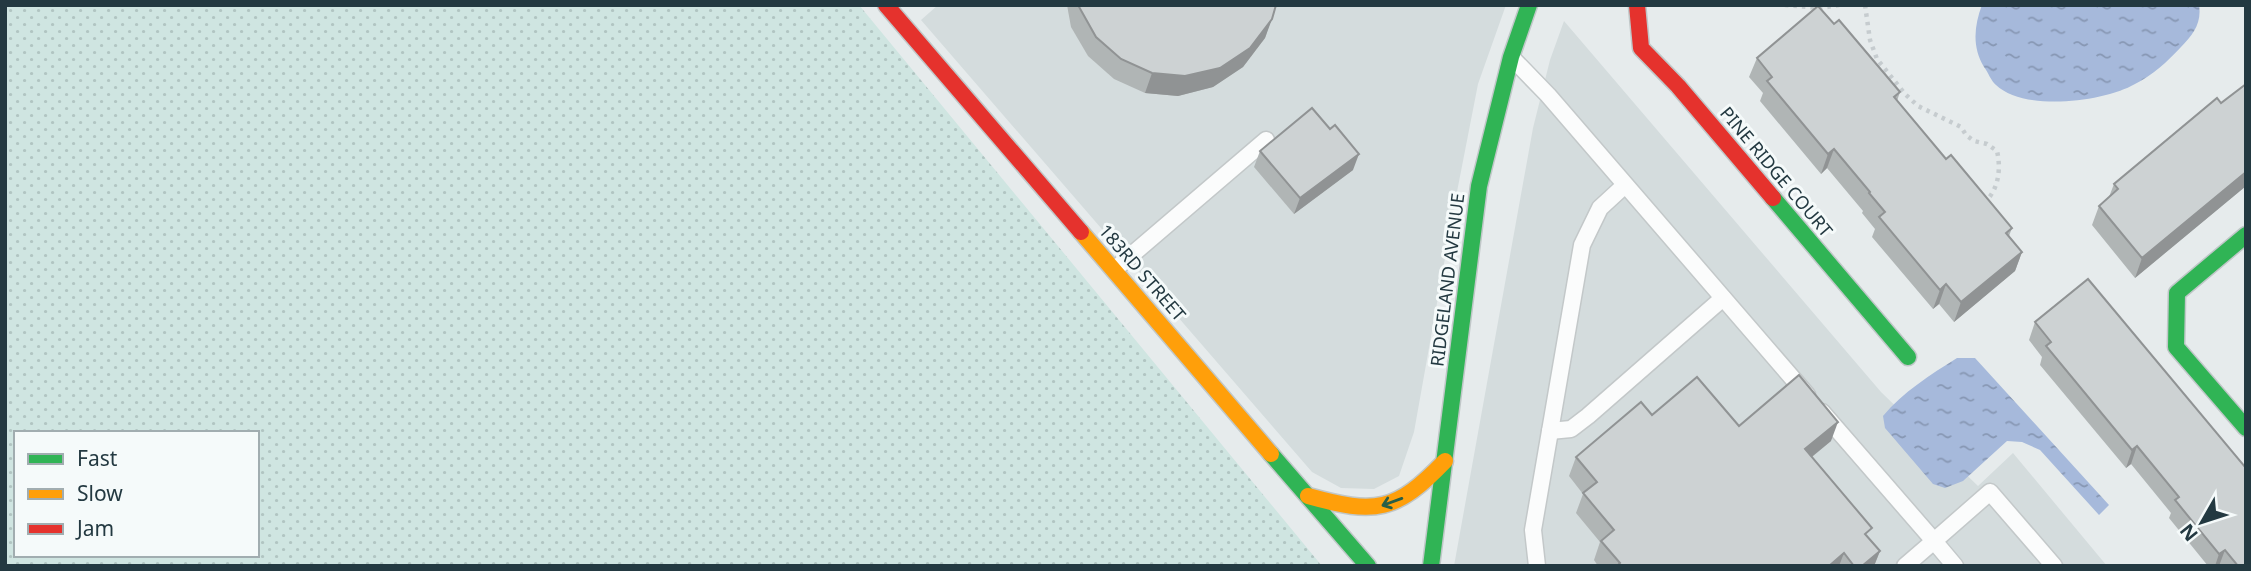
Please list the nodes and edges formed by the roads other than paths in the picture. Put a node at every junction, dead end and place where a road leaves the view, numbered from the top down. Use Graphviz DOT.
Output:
graph roads {
  1 [pos="887,5"];
  2 [pos="1529,5"];
  3 [pos="1637,5"];
  4 [pos="1511,57"];
  5 [pos="1266,140"];
  6 [pos="1625,185"];
  7 [pos="2246,235"];
  8 [pos="1114,270"];
  9 [pos="1723,298"];
  10 [pos="1908,357"];
  11 [pos="2246,428"];
  12 [pos="1550,431"];
  13 [pos="1444,461"];
  14 [pos="1308,496"];
  15 [pos="1934,541"];
  16 [pos="1368,566"];
  17 [pos="1432,566"];
  18 [pos="1538,566"];
  19 [pos="1905,566"];
  20 [pos="1955,566"];
  21 [pos="2054,566"];
  1 -- 8 [label="street, 183RD STREET"];
  2 -- 4 [label="street, RIDGELAND AVENUE"];
  3 -- 10 [label="street, PINE RIDGE COURT"];
  4 -- 6 [label="lane"];
  4 -- 13 [label="street, RIDGELAND AVENUE"];
  5 -- 8 [label="lane"];
  6 -- 9 [label="lane"];
  6 -- 12 [label="lane"];
  7 -- 11 [label="street"];
  8 -- 14 [label="street, 183RD STREET"];
  9 -- 12 [label="lane"];
  9 -- 15 [label="lane"];
  12 -- 18 [label="lane"];
  13 -- 14 [label="street, one-way"];
  13 -- 17 [label="street, RIDGELAND AVENUE"];
  14 -- 16 [label="street, 183RD STREET"];
  15 -- 19 [label="lane"];
  15 -- 20 [label="lane"];
  15 -- 21 [label="lane"];
}
